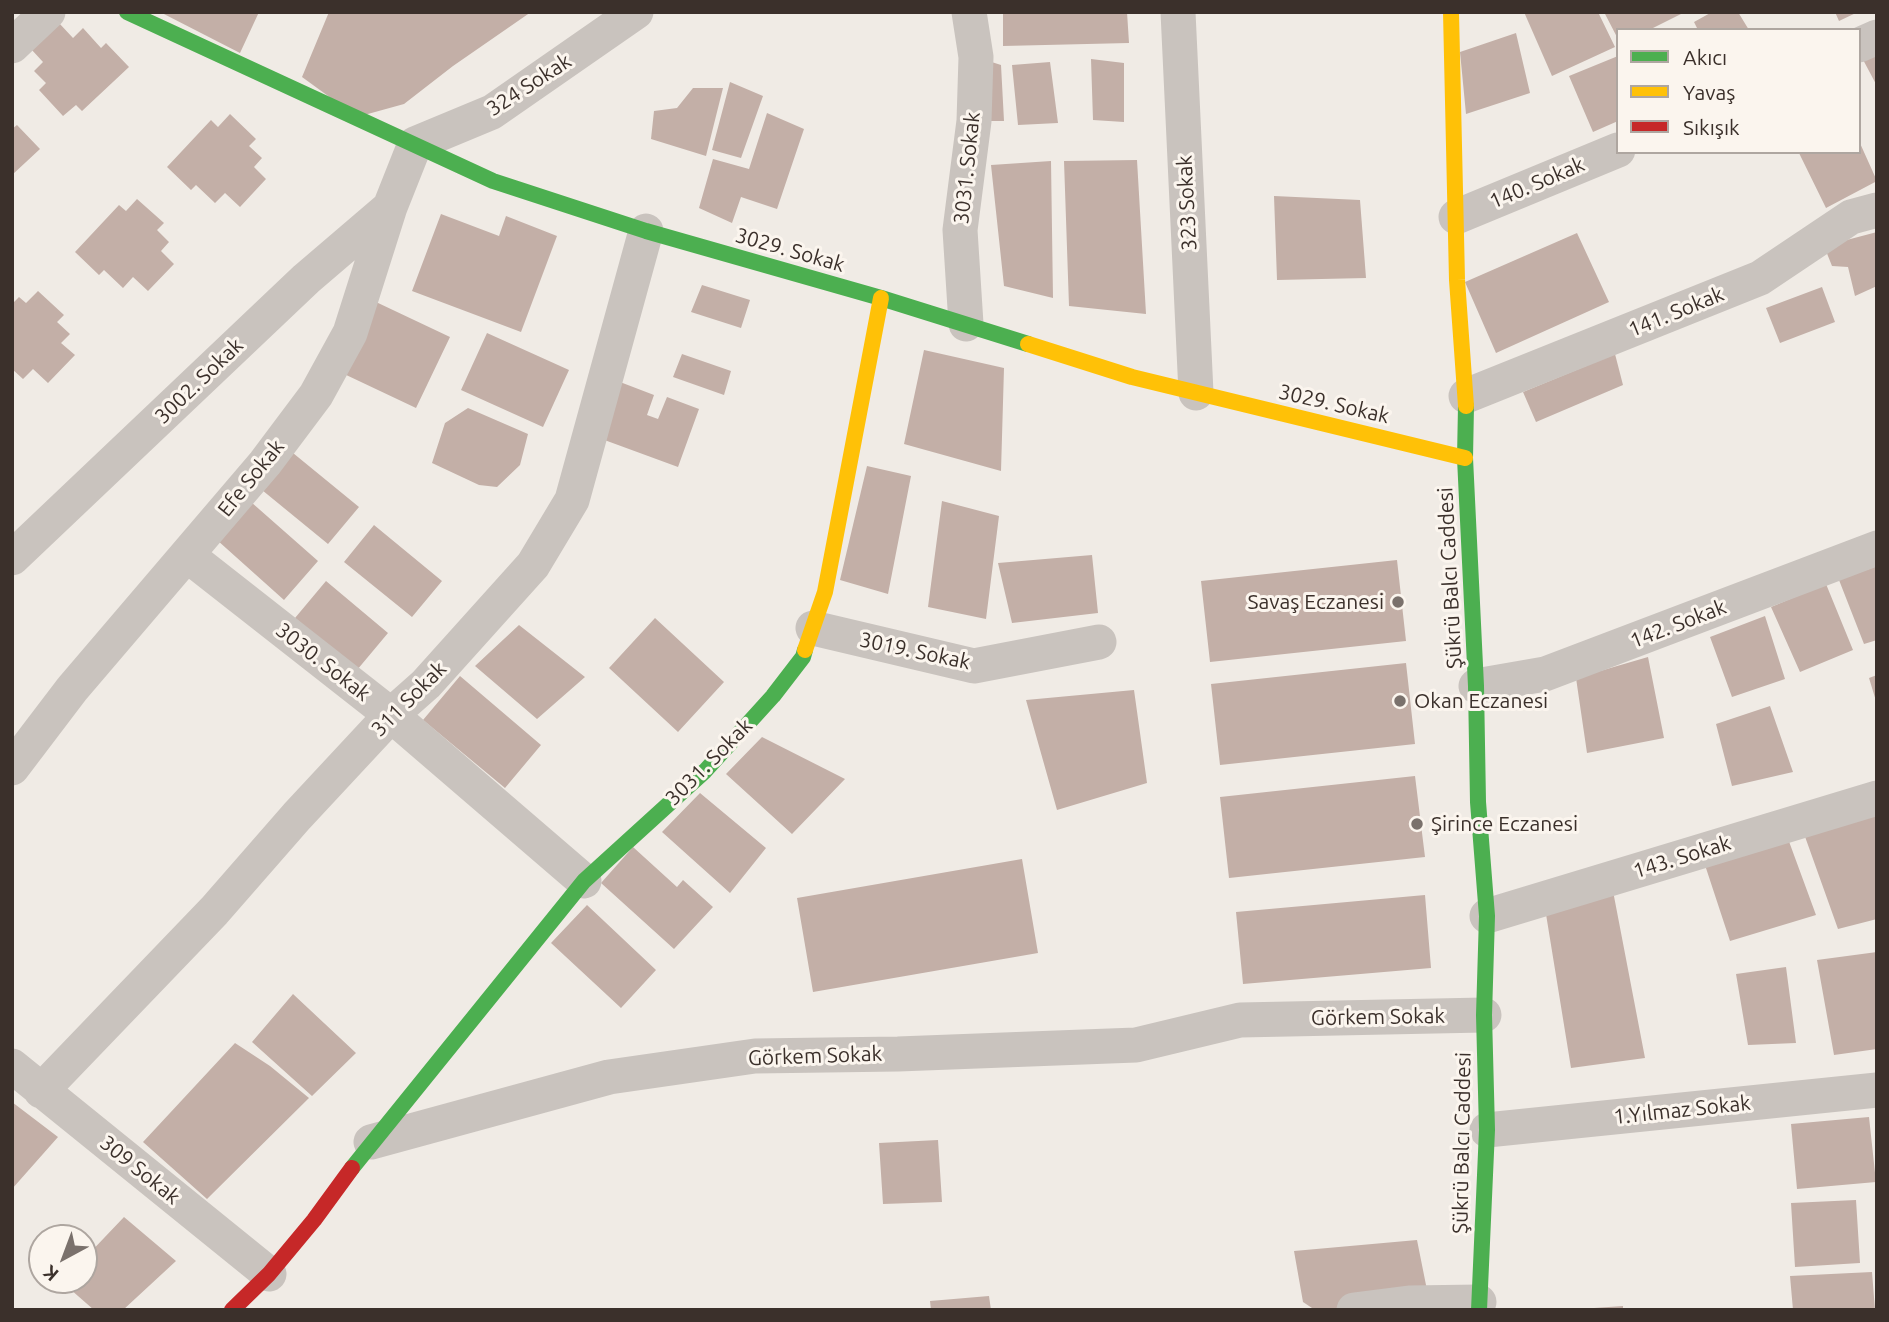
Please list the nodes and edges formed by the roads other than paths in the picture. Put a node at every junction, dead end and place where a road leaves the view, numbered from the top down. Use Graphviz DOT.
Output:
graph roads {
  1 [pos="48,12"];
  2 [pos="127,12"];
  3 [pos="636,12"];
  4 [pos="969,12"];
  5 [pos="1178,12"];
  6 [pos="1451,12"];
  7 [pos="1877,37"];
  8 [pos="1861,44"];
  9 [pos="12,46"];
  10 [pos="415,144"];
  11 [pos="1616,151"];
  12 [pos="390,207"];
  13 [pos="1877,210"];
  14 [pos="1456,217"];
  15 [pos="646,231"];
  16 [pos="881,298"];
  17 [pos="966,324"];
  18 [pos="1196,393"];
  19 [pos="1466,397"];
  20 [pos="1465,458"];
  21 [pos="1877,548"];
  22 [pos="187,555"];
  23 [pos="12,558"];
  24 [pos="813,628"];
  25 [pos="1099,642"];
  26 [pos="1476,686"];
  27 [pos="391,715"];
  28 [pos="12,768"];
  29 [pos="1877,798"];
  30 [pos="584,881"];
  31 [pos="1487,916"];
  32 [pos="1484,1015"];
  33 [pos="12,1066"];
  34 [pos="1877,1090"];
  35 [pos="41,1091"];
  36 [pos="1487,1130"];
  37 [pos="371,1142"];
  38 [pos="269,1274"];
  39 [pos="1479,1306"];
  40 [pos="232,1310"];
  41 [pos="1354,1310"];
  1 -- 9 [label="street"];
  2 -- 10 [label="street, 3029. Sokak"];
  3 -- 10 [label="street, 324 Sokak"];
  4 -- 17 [label="street, 3031. Sokak"];
  5 -- 18 [label="street, 323 Sokak"];
  6 -- 14 [label="street, Şükrü Balcı Caddesi"];
  7 -- 8 [label="street"];
  10 -- 12 [label="street, Efe Sokak"];
  10 -- 15 [label="street, 3029. Sokak"];
  11 -- 14 [label="street, 140. Sokak"];
  12 -- 22 [label="street, Efe Sokak"];
  12 -- 23 [label="street, 3002. Sokak"];
  13 -- 19 [label="street, 141. Sokak"];
  14 -- 19 [label="street, Şükrü Balcı Caddesi"];
  15 -- 16 [label="street, 3029. Sokak"];
  15 -- 27 [label="street, 311 Sokak"];
  16 -- 17 [label="street, 3029. Sokak"];
  16 -- 24 [label="street, 3031. Sokak"];
  17 -- 18 [label="street, 3029. Sokak"];
  18 -- 20 [label="street, 3029. Sokak"];
  19 -- 20 [label="street, Şükrü Balcı Caddesi"];
  20 -- 26 [label="street, Şükrü Balcı Caddesi"];
  21 -- 26 [label="street, 142. Sokak"];
  22 -- 27 [label="street, 3030. Sokak"];
  22 -- 28 [label="street, Efe Sokak"];
  24 -- 25 [label="street, 3019. Sokak"];
  24 -- 30 [label="street, 3031. Sokak"];
  26 -- 31 [label="street, Şükrü Balcı Caddesi"];
  27 -- 30 [label="street, 3030. Sokak"];
  27 -- 35 [label="street, 311 Sokak"];
  29 -- 31 [label="street, 143. Sokak"];
  30 -- 37 [label="street, 3031. Sokak"];
  31 -- 32 [label="street, Şükrü Balcı Caddesi"];
  32 -- 36 [label="street, Şükrü Balcı Caddesi"];
  32 -- 37 [label="street, Görkem Sokak"];
  33 -- 35 [label="street, 309 Sokak"];
  34 -- 36 [label="street, 1.Yılmaz Sokak"];
  35 -- 38 [label="street, 309 Sokak"];
  36 -- 39 [label="street, Şükrü Balcı Caddesi"];
  37 -- 38 [label="street"];
  38 -- 40 [label="street"];
  39 -- 41 [label="street"];
}
